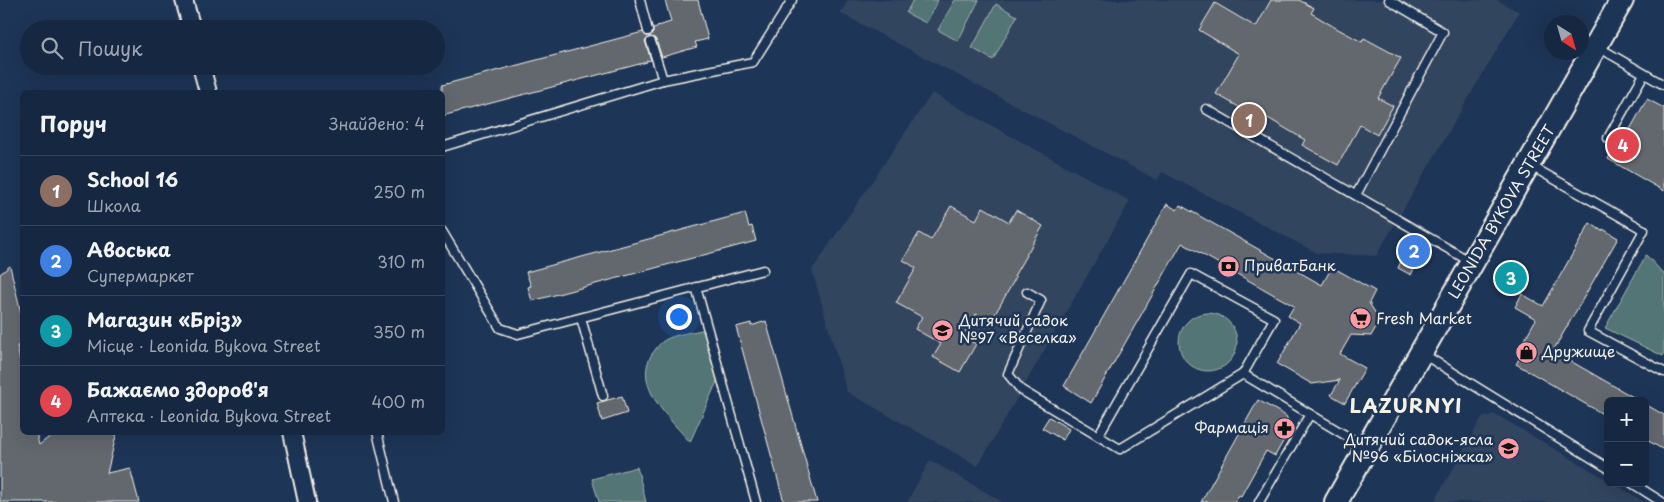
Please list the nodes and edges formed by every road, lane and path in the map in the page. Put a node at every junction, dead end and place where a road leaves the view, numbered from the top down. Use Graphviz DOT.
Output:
graph roads {
  1 [pos="184,0"];
  2 [pos="640,0"];
  3 [pos="792,0"];
  4 [pos="1388,0"];
  5 [pos="1622,0"];
  6 [pos="190,20"];
  7 [pos="648,31"];
  8 [pos="651,42"];
  9 [pos="1596,46"];
  10 [pos="1644,74"];
  11 [pos="203,75"];
  12 [pos="663,80"];
  13 [pos="1664,85"];
  14 [pos="207,90"];
  15 [pos="1206,109"];
  16 [pos="1608,138"];
  17 [pos="445,146"];
  18 [pos="1530,164"];
  19 [pos="1356,196"];
  20 [pos="445,236"];
  21 [pos="1473,263"];
  22 [pos="763,270"];
  23 [pos="696,287"];
  24 [pos="1027,292"];
  25 [pos="581,318"];
  26 [pos="1421,353"];
  27 [pos="1664,372"];
  28 [pos="1243,374"];
  29 [pos="603,396"];
  30 [pos="1310,414"];
  31 [pos="293,435"];
  32 [pos="378,435"];
  33 [pos="1098,436"];
  34 [pos="1366,448"];
  35 [pos="1604,466"];
  36 [pos="1638,487"];
  37 [pos="307,502"];
  38 [pos="394,502"];
  39 [pos="756,502"];
  40 [pos="1259,502"];
  41 [pos="1336,502"];
  42 [pos="1662,502"];
  1 -- 6 [label="street"];
  2 -- 7 [label="lane"];
  3 -- 12 [label="lane"];
  4 -- 19 [label="lane"];
  5 -- 9 [label="street, LEONIDA BYKOVA STREET"];
  8 -- 12 [label="lane"];
  9 -- 10 [label="lane"];
  9 -- 18 [label="street, LEONIDA BYKOVA STREET"];
  10 -- 13 [label="lane"];
  10 -- 16 [label="lane"];
  11 -- 14 [label="street"];
  12 -- 17 [label="lane"];
  15 -- 19 [label="lane"];
  18 -- 21 [label="street, LEONIDA BYKOVA STREET"];
  18 -- 27 [label="lane"];
  19 -- 21 [label="lane"];
  20 -- 25 [label="lane"];
  21 -- 26 [label="street, LEONIDA BYKOVA STREET"];
  22 -- 23 [label="lane"];
  23 -- 25 [label="lane"];
  23 -- 39 [label="lane"];
  24 -- 33 [label="lane"];
  25 -- 29 [label="lane"];
  26 -- 34 [label="street, LEONIDA BYKOVA STREET"];
  26 -- 35 [label="lane"];
  28 -- 30 [label="lane"];
  28 -- 33 [label="lane"];
  28 -- 33 [label="lane"];
  30 -- 34 [label="lane"];
  30 -- 40 [label="lane"];
  31 -- 37 [label="street"];
  32 -- 38 [label="lane"];
  34 -- 41 [label="street, LEONIDA BYKOVA STREET"];
  36 -- 42 [label="lane"];
}
